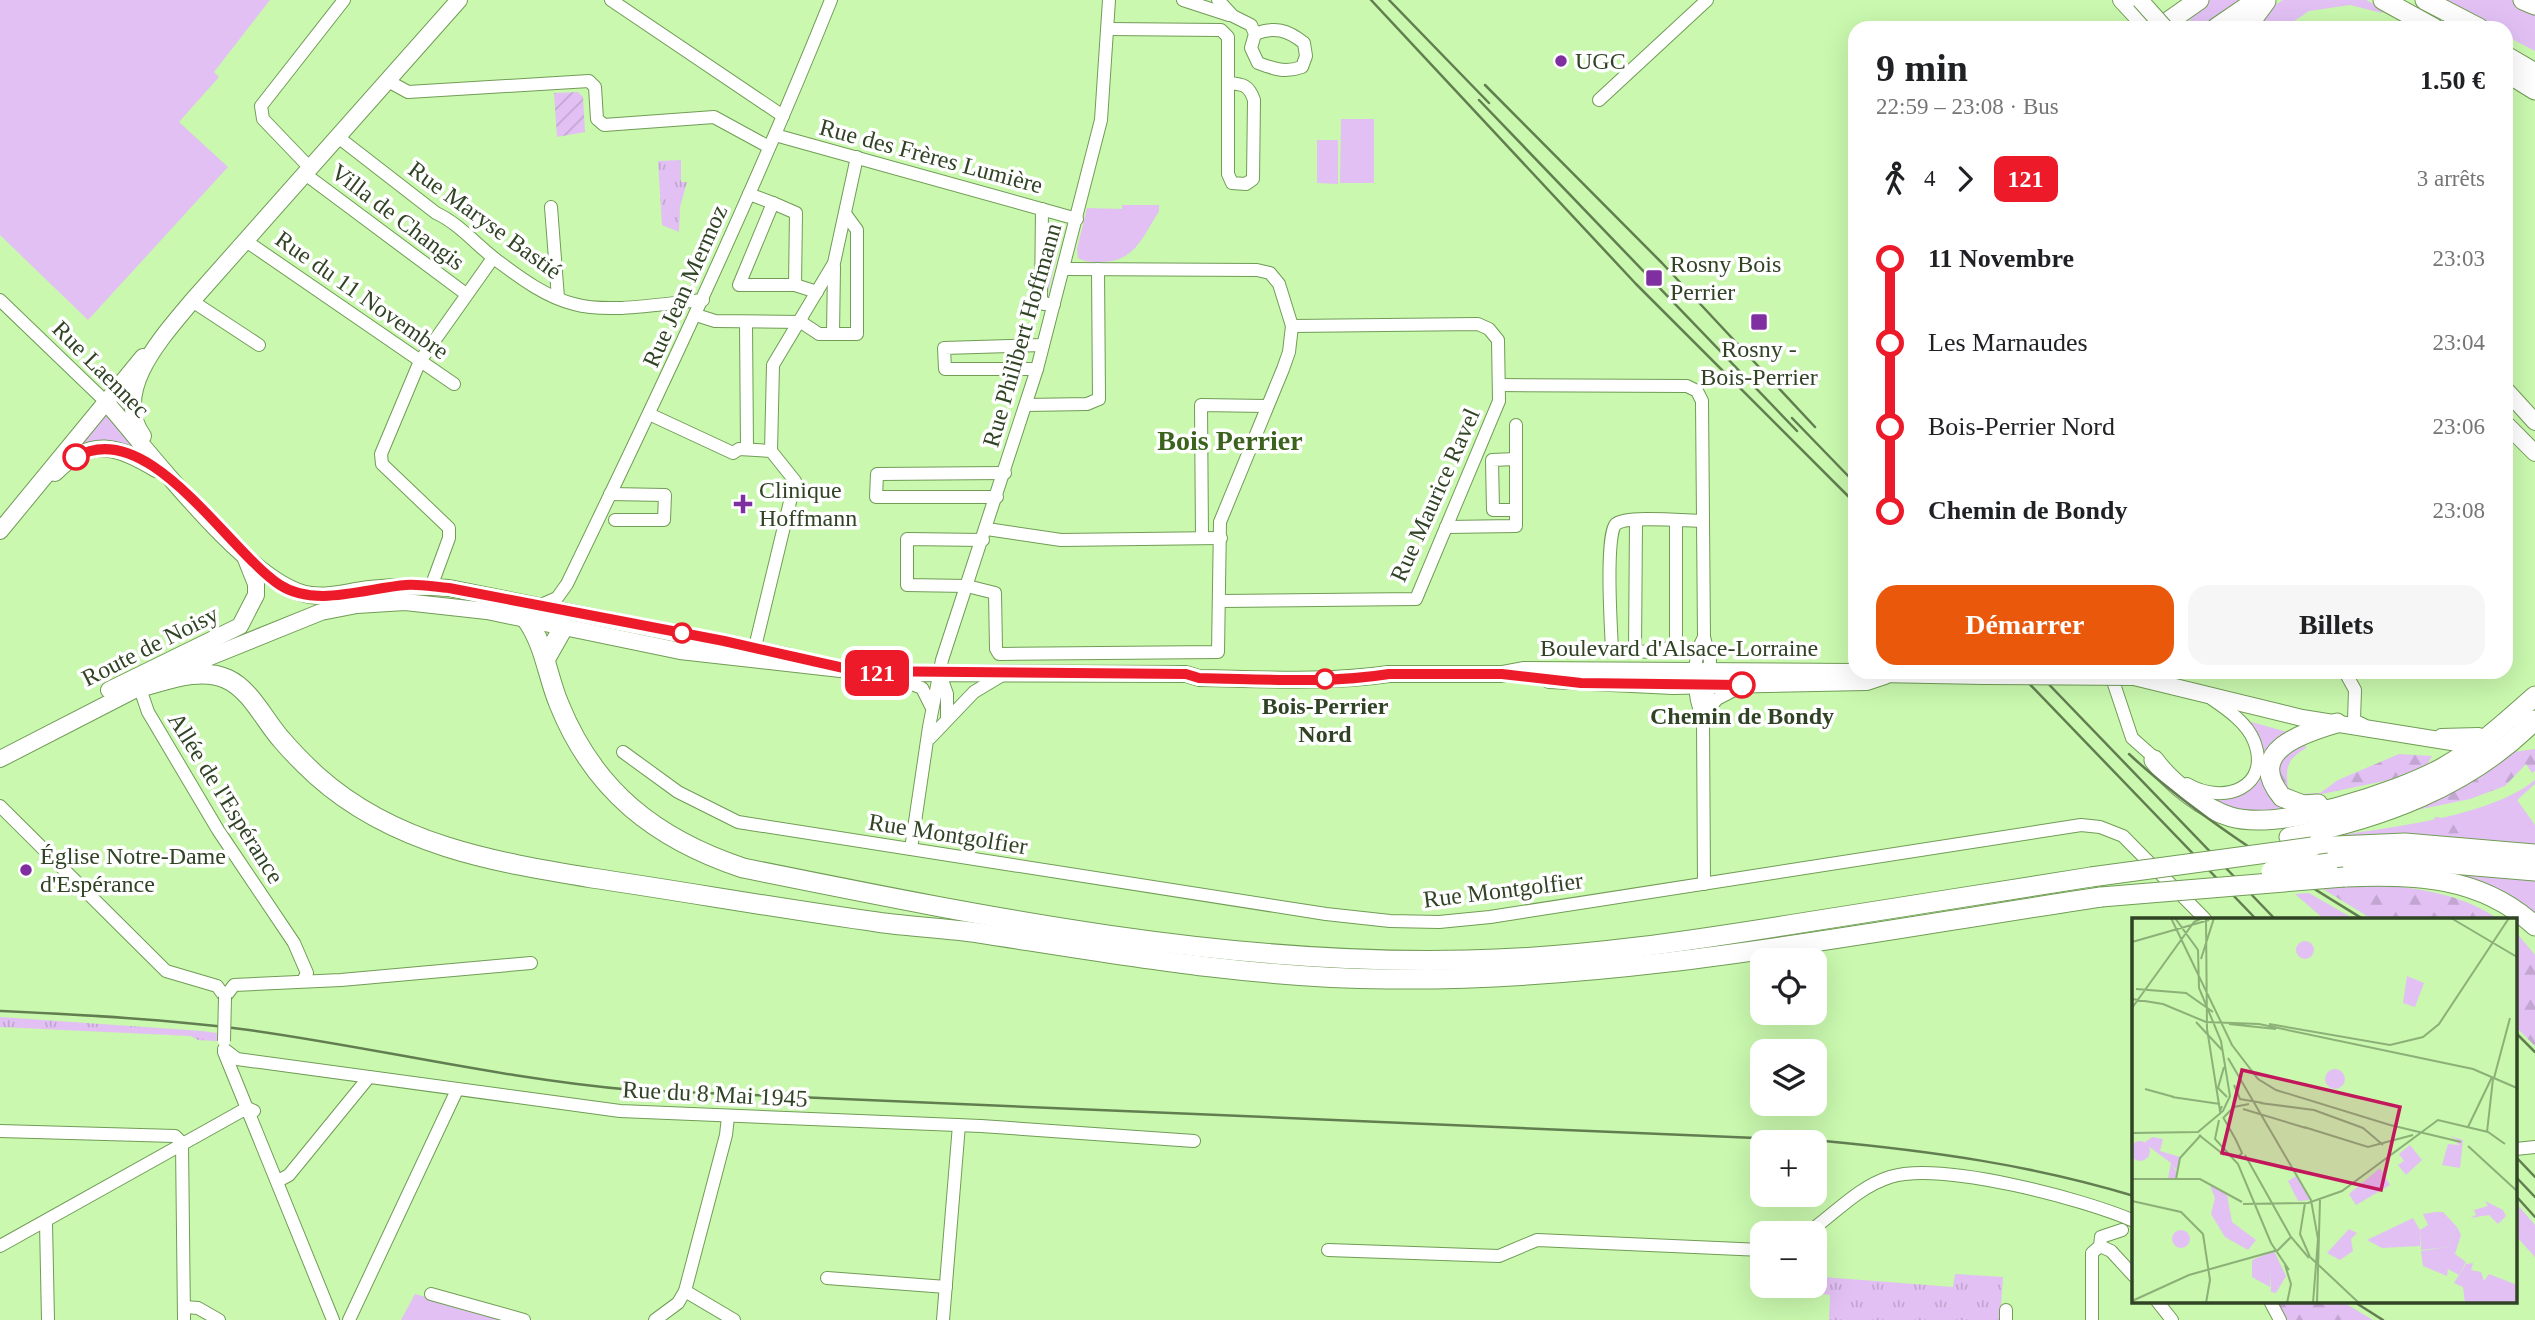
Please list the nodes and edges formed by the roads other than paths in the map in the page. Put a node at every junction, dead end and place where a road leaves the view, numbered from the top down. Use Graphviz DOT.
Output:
graph roads {
  1 [pos="344,0"];
  2 [pos="459,0"];
  3 [pos="611,0"];
  4 [pos="831,0"];
  5 [pos="1109,0"];
  6 [pos="1184,0"];
  7 [pos="1218,0"];
  8 [pos="1707,0"];
  9 [pos="2121,0"];
  10 [pos="2140,0"];
  11 [pos="2175,0"];
  12 [pos="2199,0"];
  13 [pos="2257,0"];
  14 [pos="2268,0"];
  15 [pos="2383,0"];
  16 [pos="2414,0"];
  17 [pos="2425,0"];
  18 [pos="2524,0"];
  19 [pos="2535,5"];
  20 [pos="1233,16"];
  21 [pos="2140,21"];
  22 [pos="2159,21"];
  23 [pos="2164,21"];
  24 [pos="2170,21"];
  25 [pos="2226,21"];
  26 [pos="2252,21"];
  27 [pos="2421,21"];
  28 [pos="2448,21"];
  29 [pos="2466,21"];
  30 [pos="1108,29"];
  31 [pos="1255,34"];
  32 [pos="2513,46"];
  33 [pos="2535,57"];
  34 [pos="2513,60"];
  35 [pos="2535,73"];
  36 [pos="2513,76"];
  37 [pos="388,81"];
  38 [pos="1228,83"];
  39 [pos="2535,90"];
  40 [pos="1599,100"];
  41 [pos="783,116"];
  42 [pos="775,135"];
  43 [pos="338,137"];
  44 [pos="769,147"];
  45 [pos="857,157"];
  46 [pos="308,171"];
  47 [pos="749,194"];
  48 [pos="773,203"];
  49 [pos="551,207"];
  50 [pos="1042,209"];
  51 [pos="846,215"];
  52 [pos="1076,219"];
  53 [pos="246,241"];
  54 [pos="493,258"];
  55 [pos="834,263"];
  56 [pos="1065,269"];
  57 [pos="1098,269"];
  58 [pos="794,285"];
  59 [pos="817,292"];
  60 [pos="466,294"];
  61 [pos="558,298"];
  62 [pos="0,300"];
  63 [pos="192,300"];
  64 [pos="703,300"];
  65 [pos="1054,304"];
  66 [pos="696,315"];
  67 [pos="801,322"];
  68 [pos="746,323"];
  69 [pos="1292,326"];
  70 [pos="833,334"];
  71 [pos="259,345"];
  72 [pos="1043,345"];
  73 [pos="151,353"];
  74 [pos="420,361"];
  75 [pos="1037,369"];
  76 [pos="454,384"];
  77 [pos="1499,385"];
  78 [pos="135,390"];
  79 [pos="2513,398"];
  80 [pos="105,401"];
  81 [pos="1026,405"];
  82 [pos="1266,406"];
  83 [pos="2513,407"];
  84 [pos="649,414"];
  85 [pos="2535,422"];
  86 [pos="1516,425"];
  87 [pos="2513,431"];
  88 [pos="747,449"];
  89 [pos="772,451"];
  90 [pos="2535,453"];
  91 [pos="1516,459"];
  92 [pos="165,473"];
  93 [pos="1005,473"];
  94 [pos="610,495"];
  95 [pos="998,497"];
  96 [pos="18,510"];
  97 [pos="1516,510"];
  98 [pos="615,520"];
  99 [pos="1636,521"];
  100 [pos="1676,521"];
  101 [pos="1703,521"];
  102 [pos="1446,527"];
  103 [pos="0,531"];
  104 [pos="985,534"];
  105 [pos="1202,538"];
  106 [pos="1221,538"];
  107 [pos="245,555"];
  108 [pos="567,584"];
  109 [pos="967,586"];
  110 [pos="431,587"];
  111 [pos="494,596"];
  112 [pos="1221,601"];
  113 [pos="541,605"];
  114 [pos="567,619"];
  115 [pos="527,620"];
  116 [pos="755,648"];
  117 [pos="1635,650"];
  118 [pos="546,658"];
  119 [pos="832,668"];
  120 [pos="1345,669"];
  121 [pos="1848,672"];
  122 [pos="880,673"];
  123 [pos="940,674"];
  124 [pos="1004,674"];
  125 [pos="1186,674"];
  126 [pos="1385,674"];
  127 [pos="1703,677"];
  128 [pos="141,679"];
  129 [pos="1876,679"];
  130 [pos="2112,679"];
  131 [pos="2142,679"];
  132 [pos="2350,679"];
  133 [pos="1279,680"];
  134 [pos="1747,685"];
  135 [pos="2206,695"];
  136 [pos="2535,696"];
  137 [pos="932,710"];
  138 [pos="1705,714"];
  139 [pos="947,718"];
  140 [pos="2337,723"];
  141 [pos="2533,731"];
  142 [pos="2479,734"];
  143 [pos="930,738"];
  144 [pos="2464,744"];
  145 [pos="624,752"];
  146 [pos="0,759"];
  147 [pos="2154,760"];
  148 [pos="2384,791"];
  149 [pos="0,806"];
  150 [pos="911,849"];
  151 [pos="2535,854"];
  152 [pos="2535,871"];
  153 [pos="2091,877"];
  154 [pos="1704,884"];
  155 [pos="2101,897"];
  156 [pos="2204,918"];
  157 [pos="2535,926"];
  158 [pos="531,963"];
  159 [pos="298,970"];
  160 [pos="225,997"];
  161 [pos="224,1045"];
  162 [pos="237,1059"];
  163 [pos="369,1077"];
  164 [pos="237,1081"];
  165 [pos="457,1090"];
  166 [pos="252,1110"];
  167 [pos="728,1117"];
  168 [pos="959,1125"];
  169 [pos="0,1131"];
  170 [pos="156,1136"];
  171 [pos="1194,1141"];
  172 [pos="182,1143"];
  173 [pos="165,1152"];
  174 [pos="278,1181"];
  175 [pos="2132,1220"];
  176 [pos="1822,1221"];
  177 [pos="46,1223"];
  178 [pos="2122,1230"];
  179 [pos="0,1234"];
  180 [pos="21,1235"];
  181 [pos="0,1246"];
  182 [pos="2100,1246"];
  183 [pos="1750,1249"];
  184 [pos="1328,1250"];
  185 [pos="2132,1274"];
  186 [pos="827,1278"];
  187 [pos="946,1287"];
  188 [pos="685,1291"];
  189 [pos="431,1294"];
  190 [pos="2158,1302"];
  191 [pos="2271,1302"];
  192 [pos="184,1314"];
  193 [pos="48,1320"];
  194 [pos="219,1320"];
  195 [pos="333,1320"];
  196 [pos="349,1320"];
  197 [pos="524,1320"];
  198 [pos="655,1320"];
  199 [pos="734,1320"];
  200 [pos="943,1320"];
  201 [pos="2092,1320"];
  202 [pos="2172,1320"];
  203 [pos="2280,1320"];
  1 -- 46 [label="street, Villa de Changis"];
  2 -- 37 [label="main road"];
  3 -- 41 [label="street"];
  4 -- 41 [label="street, Rue Jean Mermoz"];
  5 -- 30 [label="street, Rue Philibert Hoffmann"];
  6 -- 20 [label="street"];
  7 -- 20 [label="street"];
  8 -- 40 [label="street"];
  9 -- 21 [label="main road"];
  10 -- 22 [label="main road, bridge"];
  11 -- 23 [label="highway"];
  12 -- 24 [label="highway"];
  13 -- 25 [label="highway"];
  14 -- 26 [label="highway"];
  15 -- 27 [label="highway"];
  16 -- 28 [label="highway"];
  17 -- 29 [label="highway"];
  18 -- 19 [label="highway"];
  20 -- 31 [label="street"];
  30 -- 38 [label="street"];
  30 -- 52 [label="street, Rue Philibert Hoffmann"];
  31 -- 31 [label="street"];
  32 -- 33 [label="highway"];
  34 -- 35 [label="highway"];
  36 -- 39 [label="highway"];
  37 -- 43 [label="main road"];
  37 -- 44 [label="street"];
  38 -- 38 [label="street"];
  41 -- 42 [label="street, Rue Jean Mermoz"];
  42 -- 44 [label="street, Rue Jean Mermoz"];
  42 -- 45 [label="street, Rue des Frères Lumière"];
  43 -- 46 [label="main road"];
  43 -- 54 [label="street, Rue Maryse Bastié"];
  44 -- 47 [label="street, Rue Jean Mermoz"];
  45 -- 50 [label="street, Rue des Frères Lumière"];
  45 -- 51 [label="street"];
  46 -- 53 [label="main road"];
  46 -- 60 [label="street, Villa de Changis"];
  47 -- 48 [label="street"];
  47 -- 64 [label="street, Rue Jean Mermoz"];
  48 -- 58 [label="street"];
  48 -- 58 [label="street"];
  49 -- 61 [label="street"];
  50 -- 52 [label="street, Rue des Frères Lumière"];
  50 -- 65 [label="street"];
  51 -- 55 [label="street"];
  51 -- 70 [label="street"];
  52 -- 56 [label="street, Rue Philibert Hoffmann"];
  53 -- 63 [label="main road"];
  53 -- 74 [label="street, Rue du 11 Novembre"];
  54 -- 60 [label="street"];
  54 -- 61 [label="street, Rue Maryse Bastié"];
  55 -- 59 [label="street"];
  55 -- 70 [label="street"];
  56 -- 57 [label="street"];
  56 -- 65 [label="street, Rue Philibert Hoffmann"];
  57 -- 69 [label="street"];
  57 -- 81 [label="street"];
  58 -- 59 [label="street"];
  59 -- 67 [label="street"];
  60 -- 74 [label="street"];
  61 -- 64 [label="street, Rue Maryse Bastié"];
  62 -- 80 [label="street, Rue Laennec"];
  63 -- 71 [label="street"];
  63 -- 73 [label="main road"];
  64 -- 66 [label="street, Rue Jean Mermoz"];
  65 -- 72 [label="street, Rue Philibert Hoffmann"];
  66 -- 68 [label="street"];
  66 -- 84 [label="street, Rue Jean Mermoz"];
  67 -- 68 [label="street"];
  67 -- 70 [label="street"];
  67 -- 89 [label="street"];
  68 -- 88 [label="street"];
  69 -- 77 [label="street, Rue Maurice Ravel"];
  69 -- 82 [label="street"];
  72 -- 75 [label="street, Rue Philibert Hoffmann"];
  72 -- 75 [label="street"];
  73 -- 78 [label="main road"];
  73 -- 80 [label="main road"];
  74 -- 76 [label="street, Rue du 11 Novembre"];
  74 -- 110 [label="street"];
  75 -- 81 [label="street, Rue Philibert Hoffmann"];
  77 -- 101 [label="street"];
  77 -- 102 [label="street, Rue Maurice Ravel"];
  78 -- 80 [label="main road"];
  78 -- 92 [label="main road, Rue Laennec"];
  79 -- 85 [label="main road"];
  80 -- 92 [label="main road, Rue Laennec"];
  80 -- 96 [label="main road"];
  81 -- 93 [label="street, Rue Philibert Hoffmann"];
  82 -- 105 [label="street"];
  82 -- 106 [label="street"];
  83 -- 85 [label="street"];
  84 -- 88 [label="street"];
  84 -- 94 [label="street, Rue Jean Mermoz"];
  86 -- 91 [label="street"];
  87 -- 90 [label="main road"];
  88 -- 89 [label="street"];
  89 -- 116 [label="street"];
  91 -- 97 [label="street"];
  91 -- 97 [label="street"];
  92 -- 96 [label="main road, Rue Laennec"];
  92 -- 107 [label="main road, Rue Laennec"];
  93 -- 95 [label="street, Rue Philibert Hoffmann"];
  93 -- 95 [label="street"];
  94 -- 98 [label="street"];
  94 -- 108 [label="street, Rue Jean Mermoz"];
  95 -- 104 [label="street, Rue Philibert Hoffmann"];
  96 -- 103 [label="main road"];
  97 -- 102 [label="street"];
  99 -- 100 [label="street"];
  99 -- 117 [label="street"];
  99 -- 117 [label="street"];
  100 -- 101 [label="street"];
  100 -- 117 [label="street"];
  101 -- 127 [label="street"];
  102 -- 112 [label="street, Rue Maurice Ravel"];
  104 -- 105 [label="street"];
  104 -- 109 [label="street, Rue Philibert Hoffmann"];
  104 -- 109 [label="street"];
  105 -- 106 [label="street"];
  106 -- 112 [label="street"];
  107 -- 110 [label="main road, Boulevard d'Alsace-Lorraine"];
  107 -- 128 [label="main road, Route de Noisy"];
  108 -- 113 [label="street, Rue Jean Mermoz"];
  108 -- 114 [label="street"];
  109 -- 112 [label="street"];
  109 -- 123 [label="street, Rue Philibert Hoffmann"];
  110 -- 111 [label="main road, Boulevard d'Alsace-Lorraine"];
  111 -- 113 [label="main road, Boulevard d'Alsace-Lorraine"];
  111 -- 115 [label="main road"];
  113 -- 114 [label="main road, Boulevard d'Alsace-Lorraine"];
  114 -- 115 [label="main road, Boulevard d'Alsace-Lorraine"];
  114 -- 116 [label="main road, Boulevard d'Alsace-Lorraine"];
  114 -- 118 [label="highway"];
  114 -- 119 [label="main road, Boulevard d'Alsace-Lorraine"];
  115 -- 118 [label="highway"];
  115 -- 128 [label="main road, Boulevard d'Alsace-Lorraine"];
  116 -- 119 [label="main road, Boulevard d'Alsace-Lorraine"];
  118 -- 153 [label="highway"];
  119 -- 122 [label="main road, Boulevard d'Alsace-Lorraine"];
  120 -- 125 [label="main road, Boulevard d'Alsace-Lorraine"];
  120 -- 126 [label="main road, Boulevard d'Alsace-Lorraine"];
  120 -- 133 [label="main road"];
  121 -- 127 [label="main road, Boulevard d'Alsace-Lorraine"];
  122 -- 123 [label="main road, Boulevard d'Alsace-Lorraine"];
  122 -- 137 [label="street"];
  123 -- 124 [label="main road, Boulevard d'Alsace-Lorraine"];
  123 -- 137 [label="street, Rue Philibert Hoffmann"];
  123 -- 139 [label="street, Rue Philibert Hoffmann"];
  124 -- 125 [label="main road, Boulevard d'Alsace-Lorraine"];
  124 -- 139 [label="street"];
  125 -- 133 [label="main road, Boulevard d'Alsace-Lorraine"];
  126 -- 127 [label="main road, Boulevard d'Alsace-Lorraine"];
  126 -- 133 [label="main road, Boulevard d'Alsace-Lorraine"];
  127 -- 134 [label="main road, Boulevard d'Alsace-Lorraine"];
  127 -- 138 [label="street"];
  128 -- 146 [label="main road, Route de Noisy"];
  128 -- 155 [label="highway"];
  128 -- 159 [label="street, Allée de l'Espérance"];
  129 -- 134 [label="main road, Boulevard d'Alsace-Lorraine"];
  130 -- 147 [label="street"];
  131 -- 135 [label="main road, Boulevard d'Alsace-Lorraine, bridge"];
  132 -- 142 [label="street"];
  134 -- 138 [label="street"];
  135 -- 140 [label="main road, Boulevard d'Alsace-Lorraine"];
  135 -- 147 [label="street"];
  136 -- 148 [label="highway"];
  137 -- 143 [label="street, Rue Philibert Hoffmann"];
  138 -- 154 [label="street"];
  139 -- 143 [label="street"];
  140 -- 144 [label="main road, Boulevard d'Alsace-Lorraine"];
  140 -- 148 [label="highway"];
  141 -- 153 [label="highway, bridge"];
  143 -- 150 [label="street, Rue Philibert Hoffmann"];
  145 -- 150 [label="street, Rue Montgolfier"];
  147 -- 148 [label="highway"];
  149 -- 160 [label="street"];
  150 -- 154 [label="street, Rue Montgolfier"];
  151 -- 153 [label="highway, bridge"];
  152 -- 155 [label="highway, bridge"];
  154 -- 156 [label="street, Rue Montgolfier"];
  155 -- 157 [label="highway, bridge"];
  158 -- 159 [label="street"];
  159 -- 160 [label="street"];
  160 -- 161 [label="street, bridge"];
  161 -- 162 [label="street"];
  161 -- 164 [label="street"];
  162 -- 163 [label="street, Rue du 8 Mai 1945"];
  162 -- 164 [label="street"];
  162 -- 166 [label="street"];
  163 -- 165 [label="street, Rue du 8 Mai 1945"];
  163 -- 174 [label="street"];
  164 -- 166 [label="street"];
  165 -- 167 [label="street, Rue du 8 Mai 1945"];
  165 -- 196 [label="street"];
  166 -- 172 [label="street"];
  166 -- 174 [label="street"];
  167 -- 168 [label="street, Rue du 8 Mai 1945"];
  167 -- 188 [label="street"];
  168 -- 171 [label="street, Rue du 8 Mai 1945"];
  168 -- 187 [label="street"];
  169 -- 170 [label="street"];
  170 -- 172 [label="street"];
  170 -- 173 [label="street"];
  172 -- 173 [label="street"];
  172 -- 192 [label="street"];
  173 -- 177 [label="street"];
  174 -- 195 [label="street"];
  175 -- 176 [label="street"];
  177 -- 180 [label="street"];
  177 -- 193 [label="street"];
  178 -- 182 [label="street"];
  179 -- 180 [label="street"];
  180 -- 181 [label="street"];
  182 -- 185 [label="street"];
  182 -- 201 [label="street"];
  183 -- 184 [label="street"];
  186 -- 187 [label="street"];
  187 -- 200 [label="street"];
  188 -- 198 [label="street"];
  188 -- 199 [label="street"];
  189 -- 197 [label="street"];
  190 -- 202 [label="street"];
  191 -- 203 [label="street"];
  192 -- 194 [label="street"];
}
